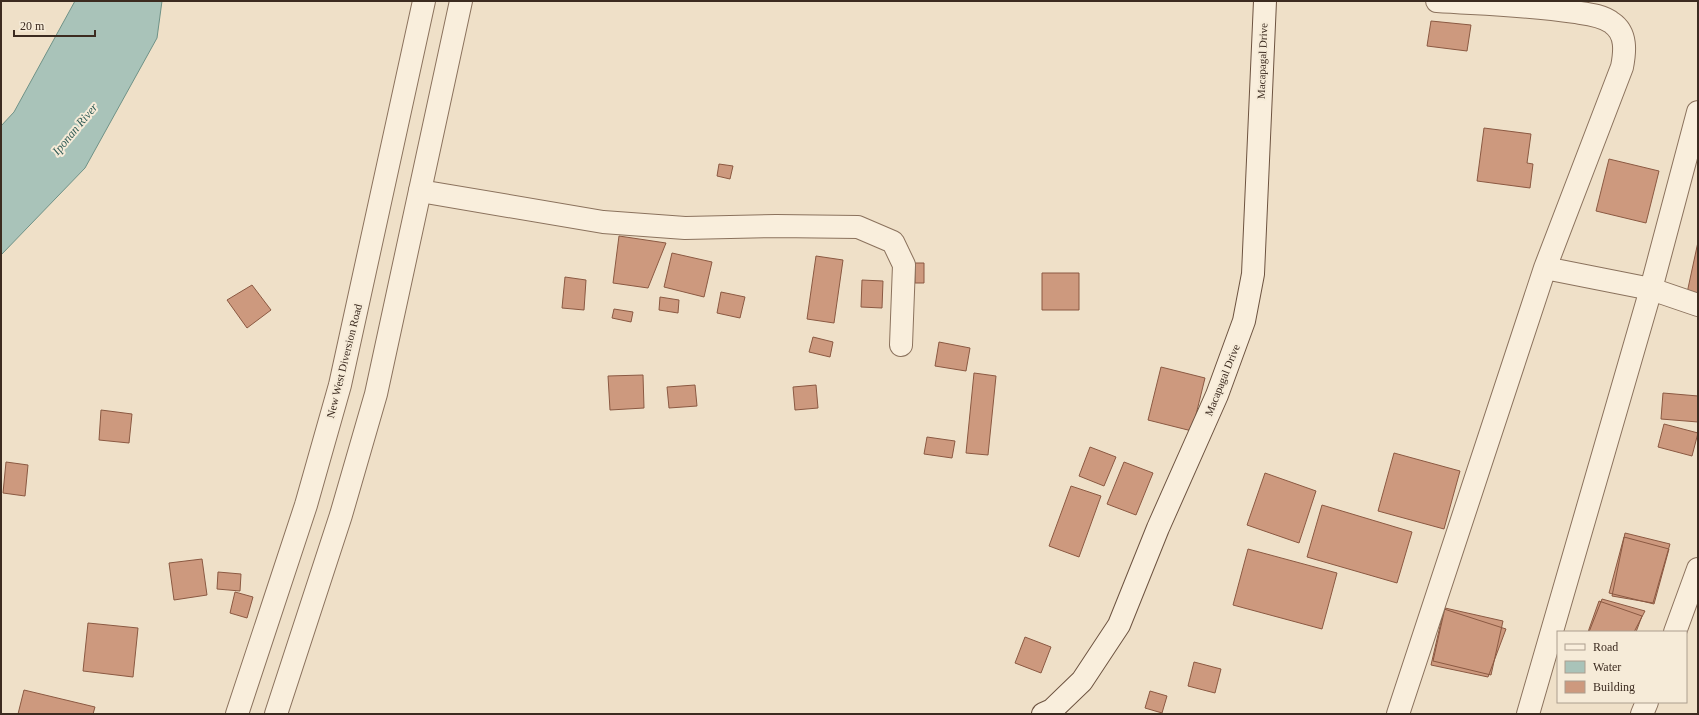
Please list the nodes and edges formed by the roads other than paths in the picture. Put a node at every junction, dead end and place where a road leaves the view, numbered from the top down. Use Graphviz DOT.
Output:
graph roads {
  1 [pos="424,1"];
  2 [pos="461,1"];
  3 [pos="1265,1"];
  4 [pos="1437,1"];
  5 [pos="1698,112"];
  6 [pos="420,191"];
  7 [pos="1545,268"];
  8 [pos="1651,290"];
  9 [pos="1698,305"];
  10 [pos="900,345"];
  11 [pos="1698,569"];
  12 [pos="1675,631"];
  13 [pos="1647,703"];
  14 [pos="238,714"];
  15 [pos="276,714"];
  16 [pos="1043,714"];
  17 [pos="1398,714"];
  18 [pos="1528,714"];
  19 [pos="1642,714"];
  1 -- 14 [label="street, New West Diversion Road"];
  2 -- 6 [label="street"];
  3 -- 16 [label="street, Macapagal Drive"];
  4 -- 7 [label="street"];
  5 -- 8 [label="street"];
  6 -- 10 [label="street"];
  6 -- 15 [label="street"];
  7 -- 8 [label="street"];
  7 -- 17 [label="street"];
  8 -- 9 [label="street"];
  8 -- 18 [label="street"];
  11 -- 12 [label="street"];
  13 -- 19 [label="street"];
}
